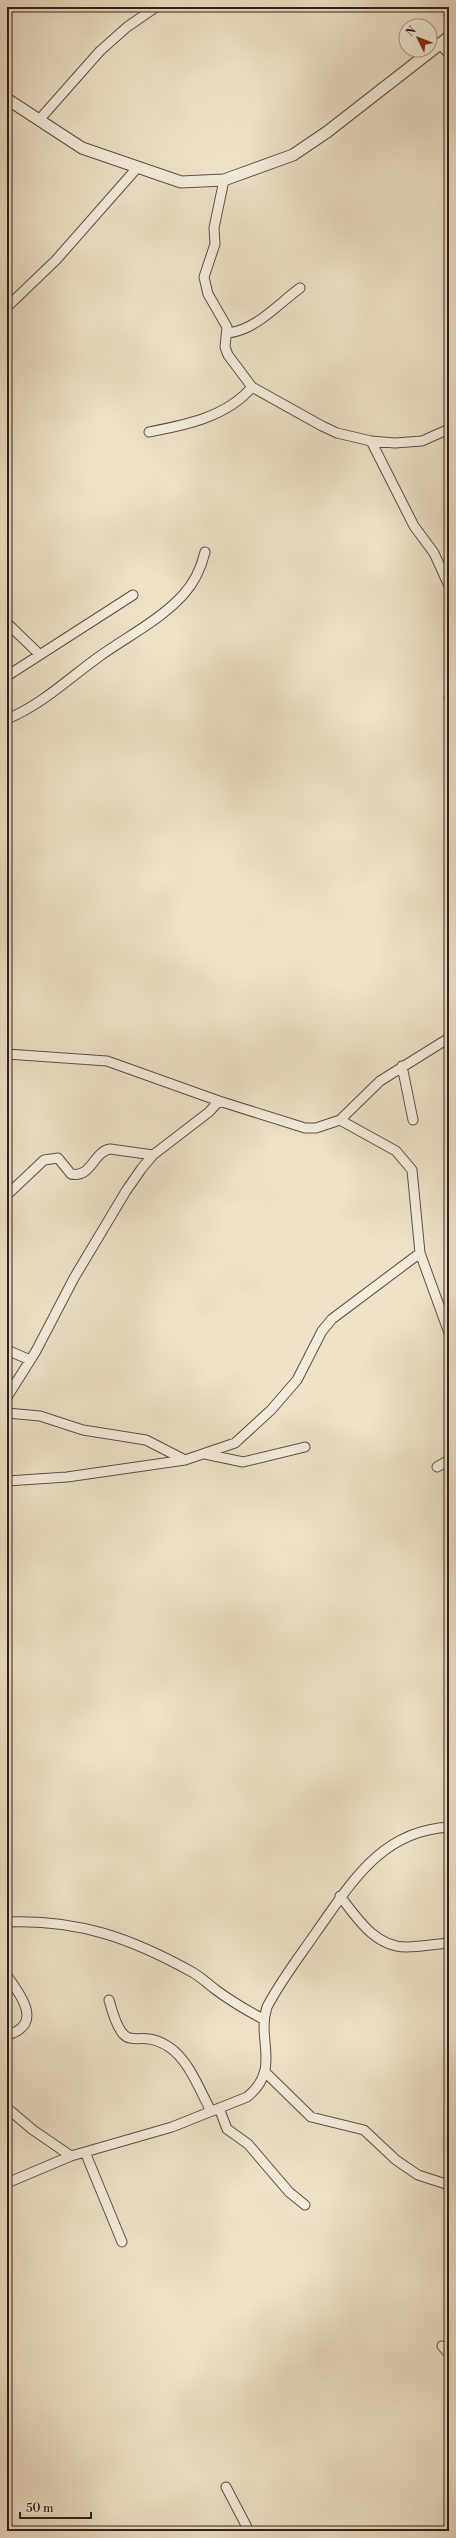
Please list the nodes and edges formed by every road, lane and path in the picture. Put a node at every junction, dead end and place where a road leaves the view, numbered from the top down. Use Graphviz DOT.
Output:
graph roads {
  1 [pos="156,7"];
  2 [pos="445,41"];
  3 [pos="449,54"];
  4 [pos="7,99"];
  5 [pos="39,120"];
  6 [pos="137,168"];
  7 [pos="224,180"];
  8 [pos="300,288"];
  9 [pos="7,307"];
  10 [pos="228,333"];
  11 [pos="252,387"];
  12 [pos="449,429"];
  13 [pos="149,432"];
  14 [pos="371,441"];
  15 [pos="205,552"];
  16 [pos="449,586"];
  17 [pos="133,595"];
  18 [pos="7,623"];
  19 [pos="38,654"];
  20 [pos="7,676"];
  21 [pos="7,719"];
  22 [pos="449,1038"];
  23 [pos="7,1054"];
  24 [pos="402,1066"];
  25 [pos="220,1101"];
  26 [pos="340,1120"];
  27 [pos="413,1120"];
  28 [pos="153,1155"];
  29 [pos="7,1195"];
  30 [pos="420,1253"];
  31 [pos="449,1333"];
  32 [pos="7,1350"];
  33 [pos="30,1360"];
  34 [pos="7,1397"];
  35 [pos="7,1413"];
  36 [pos="305,1447"];
  37 [pos="205,1454"];
  38 [pos="185,1460"];
  39 [pos="449,1460"];
  40 [pos="437,1467"];
  41 [pos="7,1481"];
  42 [pos="449,1827"];
  43 [pos="340,1896"];
  44 [pos="7,1922"];
  45 [pos="449,1943"];
  46 [pos="7,1976"];
  47 [pos="109,2000"];
  48 [pos="263,2019"];
  49 [pos="7,2035"];
  50 [pos="265,2072"];
  51 [pos="7,2108"];
  52 [pos="215,2109"];
  53 [pos="85,2152"];
  54 [pos="71,2156"];
  55 [pos="7,2182"];
  56 [pos="449,2185"];
  57 [pos="305,2205"];
  58 [pos="122,2242"];
  59 [pos="442,2346"];
  60 [pos="449,2354"];
  61 [pos="226,2487"];
  62 [pos="249,2531"];
  1 -- 5 [label="street"];
  2 -- 3 [label="street"];
  2 -- 7 [label="street"];
  4 -- 5 [label="street"];
  5 -- 6 [label="street"];
  6 -- 7 [label="street"];
  6 -- 9 [label="street"];
  7 -- 10 [label="street"];
  8 -- 10 [label="street"];
  10 -- 11 [label="street"];
  11 -- 13 [label="street"];
  11 -- 14 [label="street"];
  12 -- 14 [label="street"];
  14 -- 16 [label="street"];
  15 -- 21 [label="street"];
  17 -- 19 [label="street"];
  18 -- 19 [label="street"];
  19 -- 20 [label="street"];
  22 -- 24 [label="street"];
  23 -- 25 [label="street"];
  24 -- 26 [label="street"];
  24 -- 27 [label="street"];
  25 -- 26 [label="street"];
  25 -- 28 [label="street"];
  26 -- 30 [label="street"];
  28 -- 29 [label="street"];
  28 -- 33 [label="street"];
  30 -- 31 [label="street"];
  30 -- 37 [label="street"];
  32 -- 33 [label="street"];
  33 -- 34 [label="street"];
  35 -- 38 [label="street"];
  36 -- 37 [label="street"];
  37 -- 38 [label="street"];
  38 -- 41 [label="street"];
  39 -- 40 [label="street"];
  42 -- 43 [label="street"];
  43 -- 45 [label="street"];
  43 -- 48 [label="street"];
  44 -- 48 [label="street"];
  46 -- 49 [label="street"];
  47 -- 52 [label="street"];
  48 -- 50 [label="street"];
  50 -- 52 [label="street"];
  50 -- 56 [label="street"];
  51 -- 54 [label="street"];
  52 -- 53 [label="street"];
  52 -- 57 [label="street"];
  53 -- 54 [label="street"];
  53 -- 58 [label="street"];
  54 -- 55 [label="street"];
  59 -- 60 [label="street"];
  61 -- 62 [label="street"];
}
